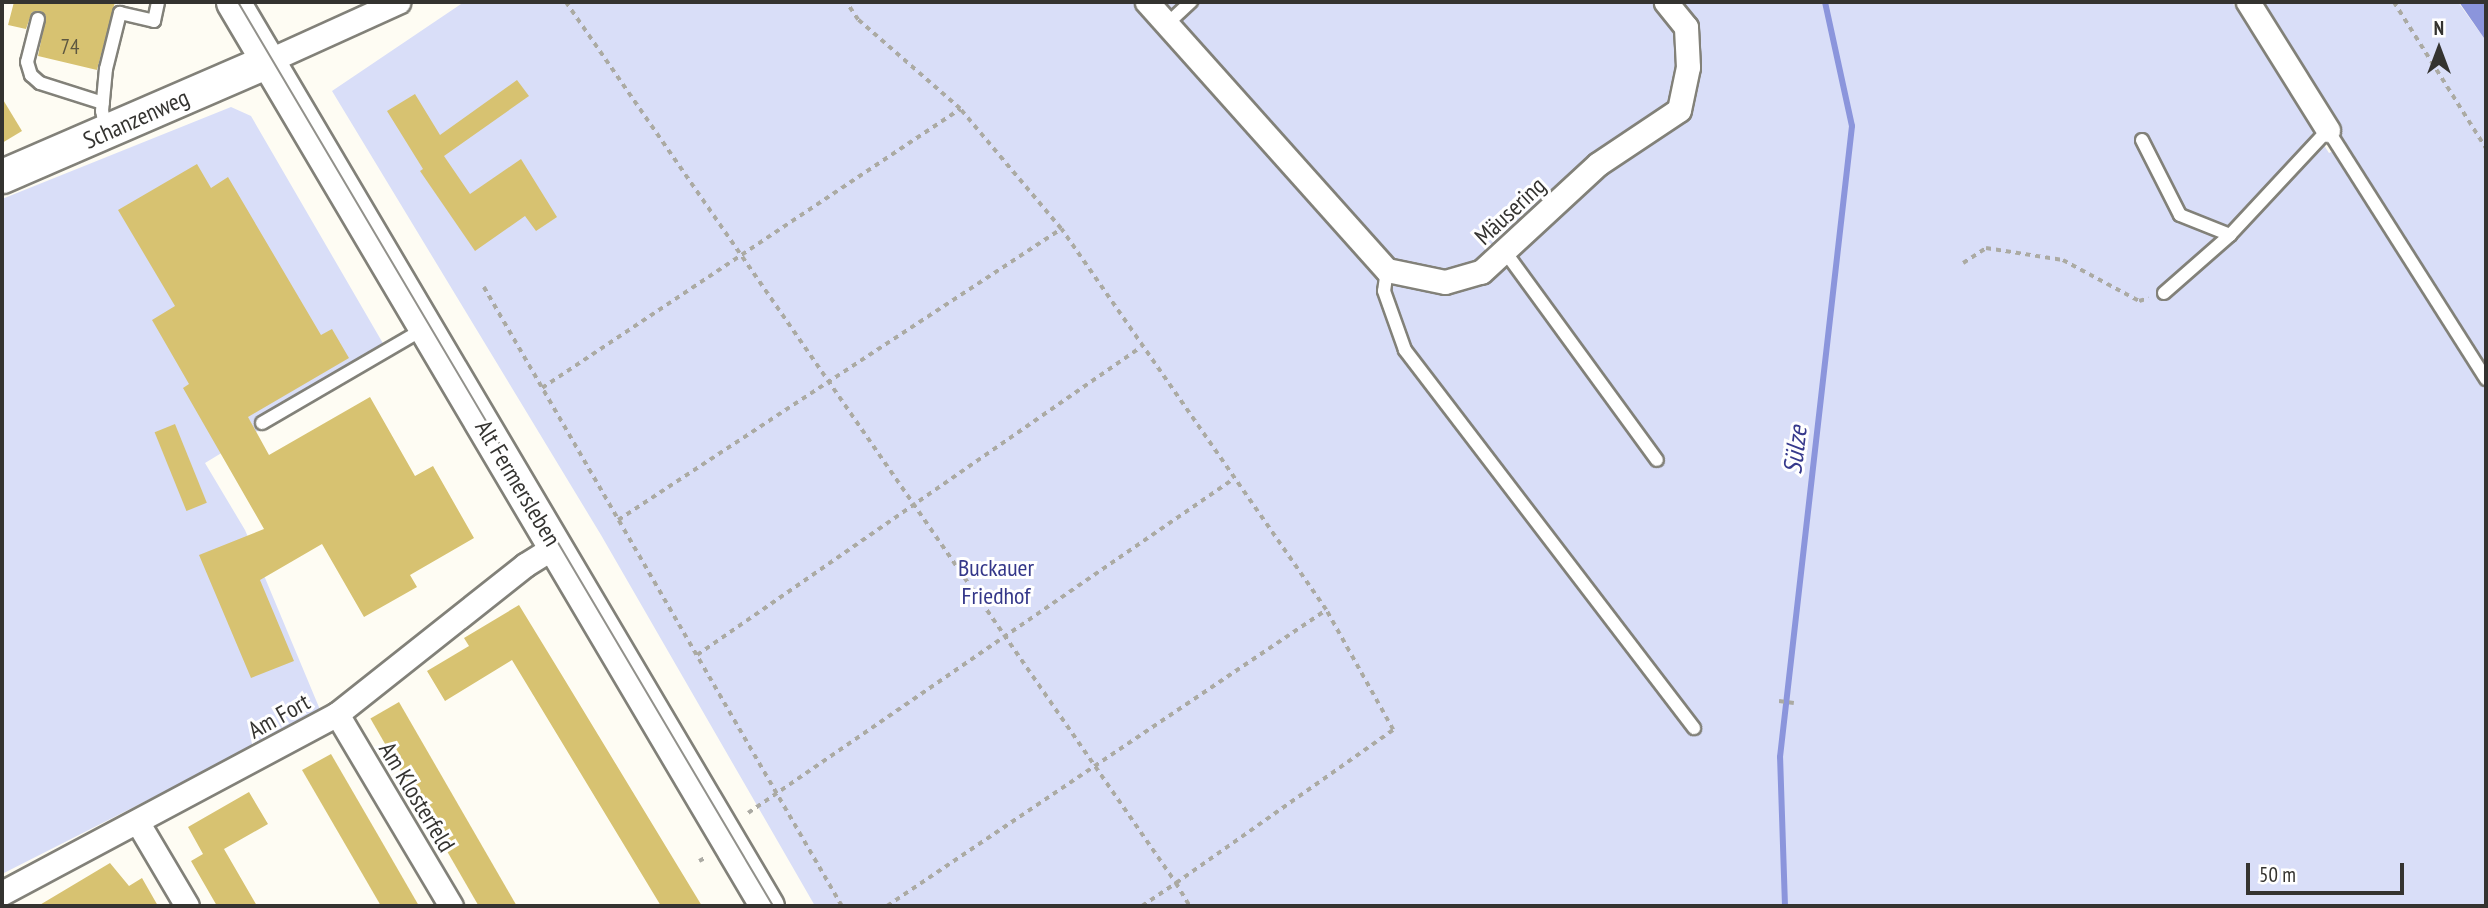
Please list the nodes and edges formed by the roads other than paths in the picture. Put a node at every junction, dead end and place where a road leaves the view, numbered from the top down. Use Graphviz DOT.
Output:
graph roads {
  1 [pos="158,2"];
  2 [pos="233,2"];
  3 [pos="398,2"];
  4 [pos="1147,2"];
  5 [pos="1191,2"];
  6 [pos="1666,2"];
  7 [pos="2248,2"];
  8 [pos="38,19"];
  9 [pos="1167,24"];
  10 [pos="270,60"];
  11 [pos="104,118"];
  12 [pos="2328,130"];
  13 [pos="2142,140"];
  14 [pos="2,176"];
  15 [pos="2230,235"];
  16 [pos="1506,253"];
  17 [pos="1387,270"];
  18 [pos="2164,293"];
  19 [pos="425,328"];
  20 [pos="2486,379"];
  21 [pos="262,423"];
  22 [pos="1657,460"];
  23 [pos="556,547"];
  24 [pos="337,714"];
  25 [pos="1694,728"];
  26 [pos="138,823"];
  27 [pos="2,892"];
  28 [pos="187,906"];
  29 [pos="451,906"];
  30 [pos="767,906"];
  1 -- 11 [label="lane"];
  2 -- 10 [label="main road, Alt Fermersleben"];
  3 -- 10 [label="street"];
  4 -- 9 [label="street"];
  5 -- 9 [label="lane"];
  6 -- 16 [label="street, Mäusering"];
  7 -- 12 [label="street"];
  8 -- 11 [label="lane"];
  9 -- 17 [label="street"];
  10 -- 11 [label="main road, Schanzenweg"];
  10 -- 19 [label="main road, Alt Fermersleben"];
  11 -- 14 [label="main road, Schanzenweg"];
  12 -- 15 [label="lane"];
  12 -- 20 [label="lane"];
  13 -- 15 [label="lane"];
  15 -- 18 [label="lane"];
  16 -- 17 [label="street, Mäusering"];
  16 -- 22 [label="lane"];
  17 -- 25 [label="lane"];
  19 -- 21 [label="lane"];
  19 -- 23 [label="main road, Alt Fermersleben"];
  23 -- 24 [label="street, Am Fort"];
  23 -- 30 [label="main road, Alt Fermersleben"];
  24 -- 26 [label="street, Am Fort"];
  24 -- 29 [label="street, Am Klosterfeld"];
  26 -- 27 [label="street, Am Fort"];
  26 -- 28 [label="street"];
}
